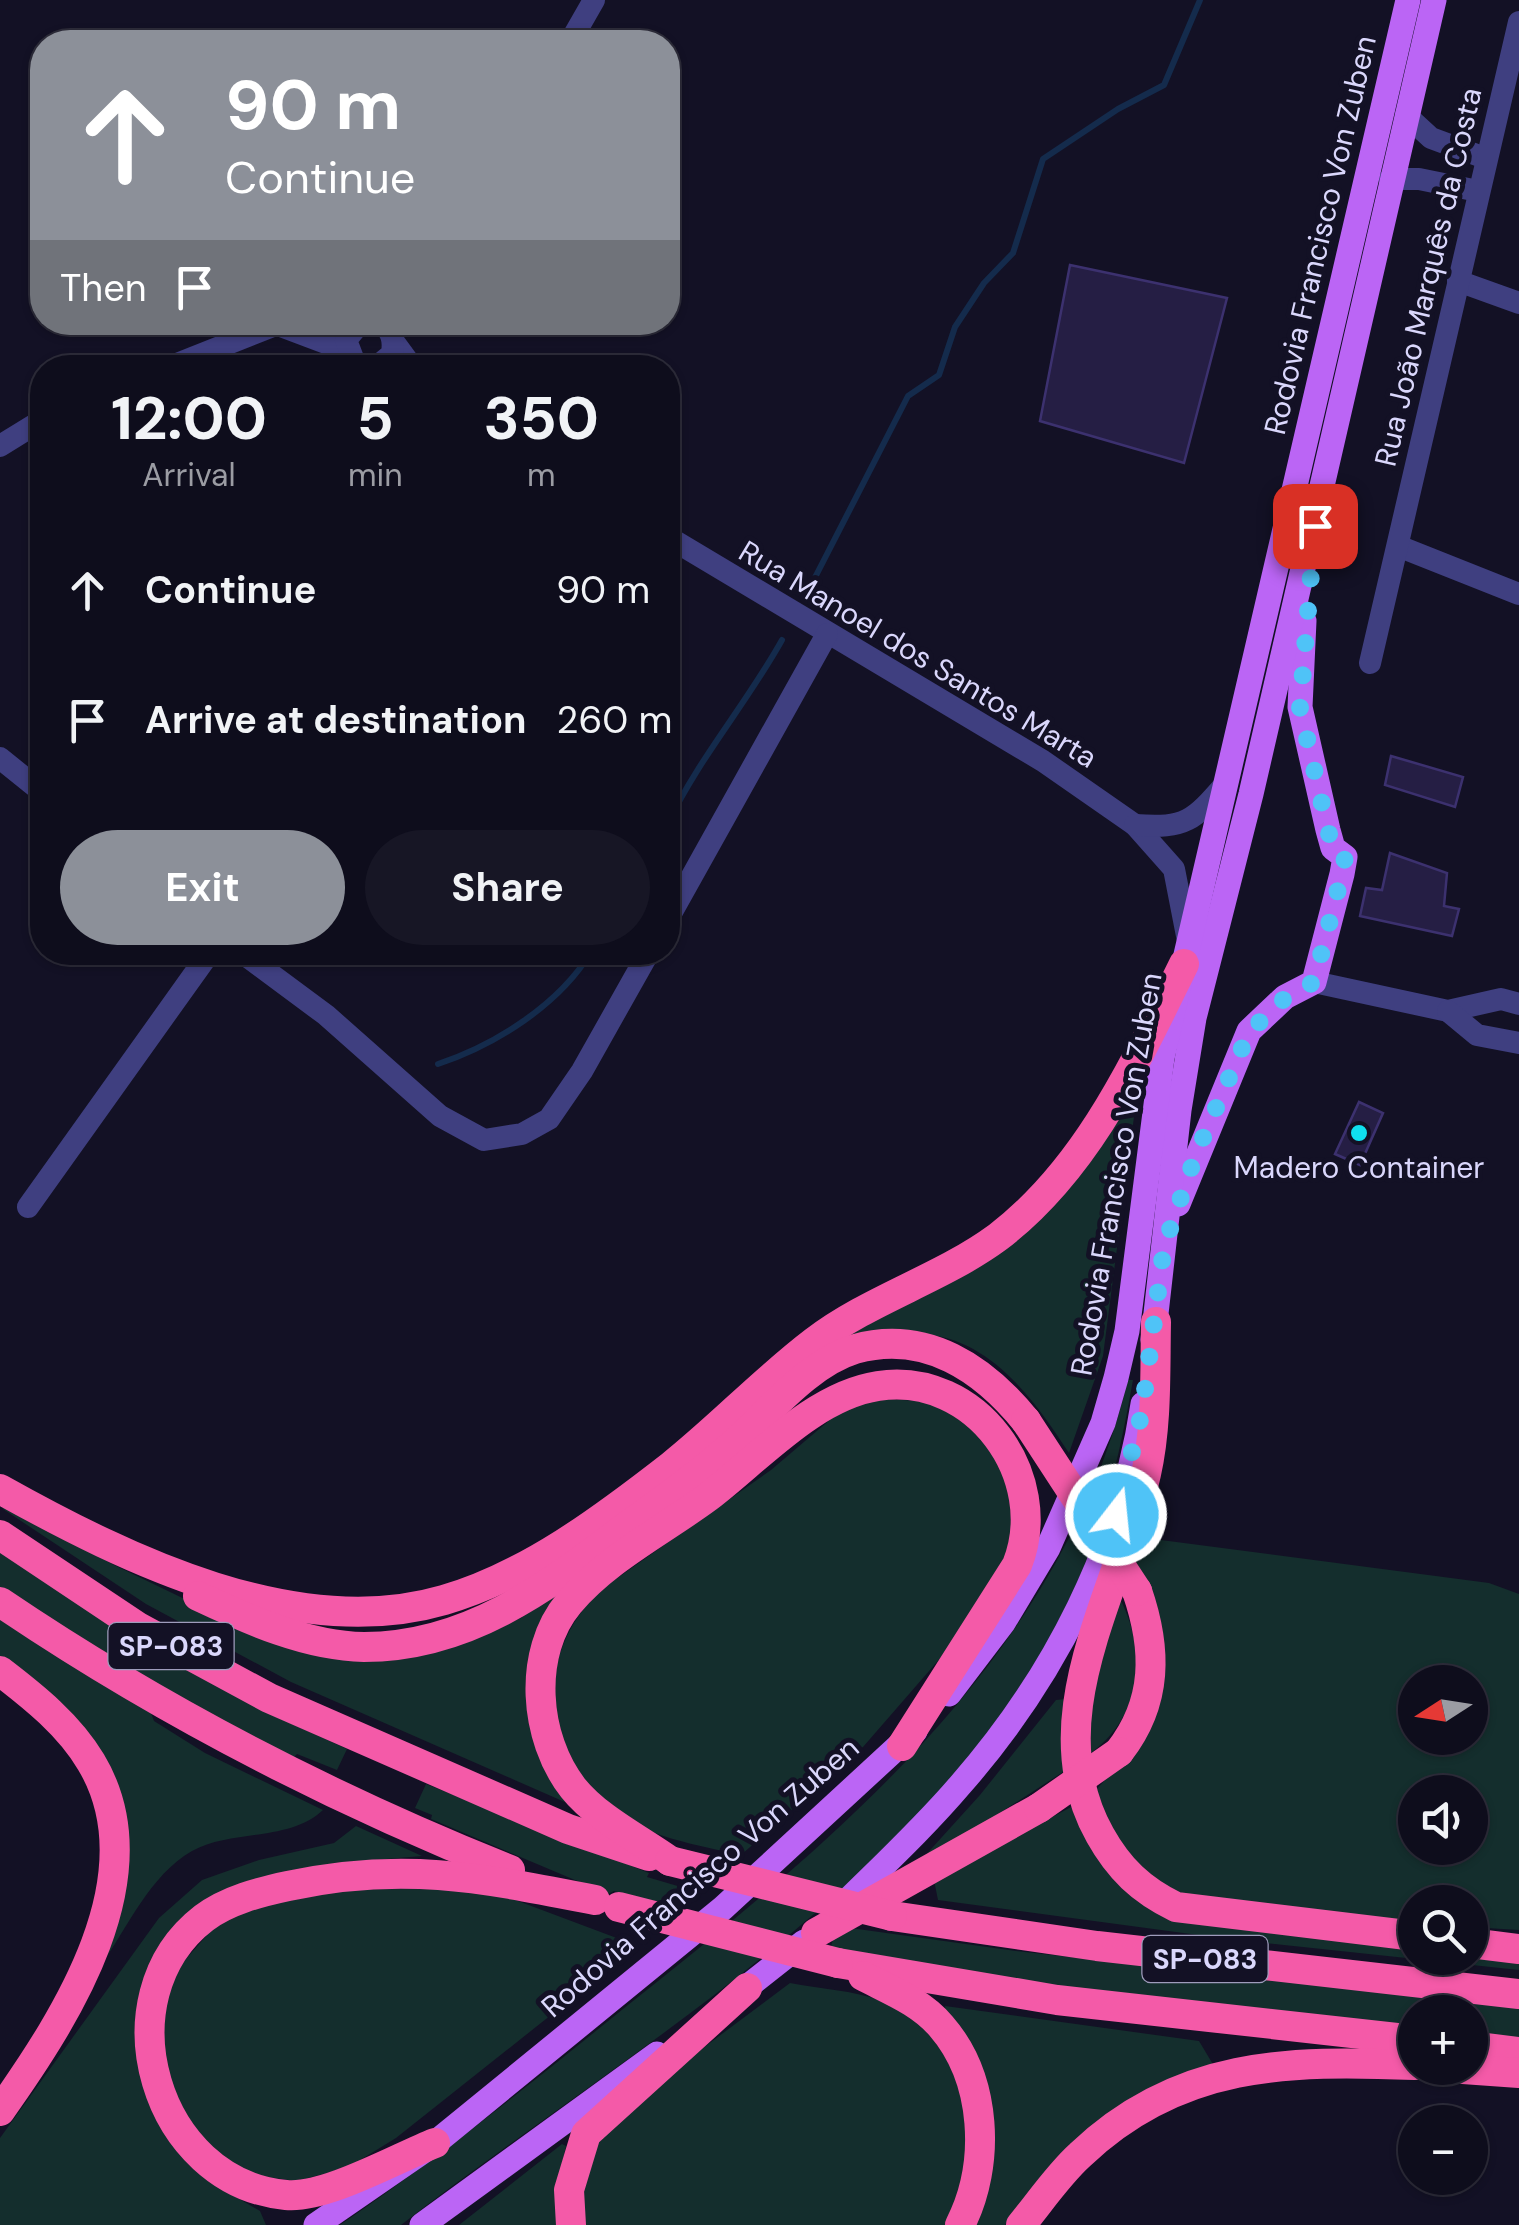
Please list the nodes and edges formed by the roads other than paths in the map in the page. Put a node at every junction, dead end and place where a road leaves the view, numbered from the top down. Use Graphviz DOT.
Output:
graph roads {
  1 [pos="594,0"];
  2 [pos="1408,0"];
  3 [pos="1434,0"];
  4 [pos="1519,22"];
  5 [pos="577,30"];
  6 [pos="1508,107"];
  7 [pos="1406,115"];
  8 [pos="1486,158"];
  9 [pos="1390,179"];
  10 [pos="1478,191"];
  11 [pos="1458,282"];
  12 [pos="1519,303"];
  13 [pos="252,335"];
  14 [pos="304,335"];
  15 [pos="200,355"];
  16 [pos="346,355"];
  17 [pos="30,427"];
  18 [pos="0,446"];
  19 [pos="1319,495"];
  20 [pos="680,544"];
  21 [pos="1398,546"];
  22 [pos="1519,594"];
  23 [pos="828,634"];
  24 [pos="1370,663"];
  25 [pos="0,758"];
  26 [pos="1230,779"];
  27 [pos="30,782"];
  28 [pos="1135,825"];
  29 [pos="680,898"];
  30 [pos="1186,956"];
  31 [pos="201,965"];
  32 [pos="259,965"];
  33 [pos="641,965"];
  34 [pos="1314,982"];
  35 [pos="1519,1004"];
  36 [pos="1448,1011"];
  37 [pos="1519,1043"];
  38 [pos="28,1207"];
  39 [pos="1164,1247"];
  40 [pos="1156,1322"];
  41 [pos="0,1489"];
  42 [pos="68,1527"];
  43 [pos="0,1535"];
  44 [pos="0,1602"];
  45 [pos="0,1670"];
  46 [pos="902,1746"];
  47 [pos="670,1861"];
  48 [pos="607,1903"];
  49 [pos="816,1932"];
  50 [pos="1398,1934"];
  51 [pos="1488,1945"];
  52 [pos="1519,1948"];
  53 [pos="838,1962"];
  54 [pos="747,1988"];
  55 [pos="1519,1994"];
  56 [pos="1398,2038"];
  57 [pos="1488,2048"];
  58 [pos="1519,2052"];
  59 [pos="1398,2065"];
  60 [pos="1488,2071"];
  61 [pos="1519,2073"];
  62 [pos="0,2111"];
  63 [pos="435,2142"];
  64 [pos="316,2225"];
  65 [pos="422,2225"];
  66 [pos="570,2225"];
  67 [pos="960,2225"];
  68 [pos="1021,2225"];
  1 -- 5 [label="street"];
  2 -- 26 [label="main road, Rodovia Francisco Von Zuben"];
  3 -- 7 [label="main road, Rodovia Francisco Von Zuben"];
  4 -- 6 [label="street, Rua João Marquês da Costa"];
  6 -- 8 [label="street, Rua João Marquês da Costa"];
  7 -- 8 [label="street"];
  7 -- 9 [label="main road, Rodovia Francisco Von Zuben"];
  8 -- 10 [label="street, Rua João Marquês da Costa"];
  9 -- 10 [label="street"];
  9 -- 19 [label="main road, Rodovia Francisco Von Zuben"];
  10 -- 11 [label="street, Rua João Marquês da Costa"];
  11 -- 12 [label="street"];
  11 -- 21 [label="street, Rua João Marquês da Costa"];
  13 -- 15 [label="street"];
  14 -- 16 [label="street"];
  17 -- 18 [label="street"];
  19 -- 34 [label="main road"];
  19 -- 39 [label="main road, Rodovia Francisco Von Zuben"];
  20 -- 23 [label="street, Rua Manoel dos Santos Marta"];
  21 -- 22 [label="street"];
  21 -- 24 [label="street, Rua João Marquês da Costa"];
  23 -- 28 [label="street, Rua Manoel dos Santos Marta"];
  23 -- 29 [label="street"];
  25 -- 27 [label="street"];
  26 -- 28 [label="street"];
  26 -- 30 [label="main road, Rodovia Francisco Von Zuben"];
  28 -- 30 [label="street, Rua Manoel dos Santos Marta"];
  30 -- 42 [label="highway"];
  30 -- 46 [label="main road, Rodovia Francisco Von Zuben"];
  31 -- 38 [label="street"];
  32 -- 33 [label="street"];
  34 -- 36 [label="street"];
  34 -- 39 [label="main road"];
  35 -- 36 [label="street"];
  36 -- 37 [label="street"];
  39 -- 40 [label="main road, Rodovia Francisco Von Zuben"];
  40 -- 49 [label="main road, Rodovia Francisco Von Zuben"];
  40 -- 50 [label="highway"];
  41 -- 42 [label="highway"];
  42 -- 49 [label="highway, bridge"];
  43 -- 47 [label="highway, SP-083"];
  44 -- 48 [label="highway, SP-083"];
  45 -- 62 [label="highway"];
  46 -- 47 [label="highway"];
  46 -- 63 [label="main road, Rodovia Francisco Von Zuben"];
  47 -- 55 [label="highway, SP-083, bridge"];
  48 -- 53 [label="highway, SP-083, bridge"];
  48 -- 63 [label="highway"];
  49 -- 54 [label="main road, Rodovia Francisco Von Zuben"];
  51 -- 52 [label="highway"];
  53 -- 56 [label="highway, SP-083"];
  53 -- 67 [label="highway"];
  54 -- 65 [label="main road, Rodovia Francisco Von Zuben"];
  54 -- 66 [label="highway"];
  57 -- 58 [label="highway"];
  59 -- 68 [label="highway"];
  60 -- 61 [label="highway"];
  63 -- 64 [label="main road, Rodovia Francisco Von Zuben"];
}
